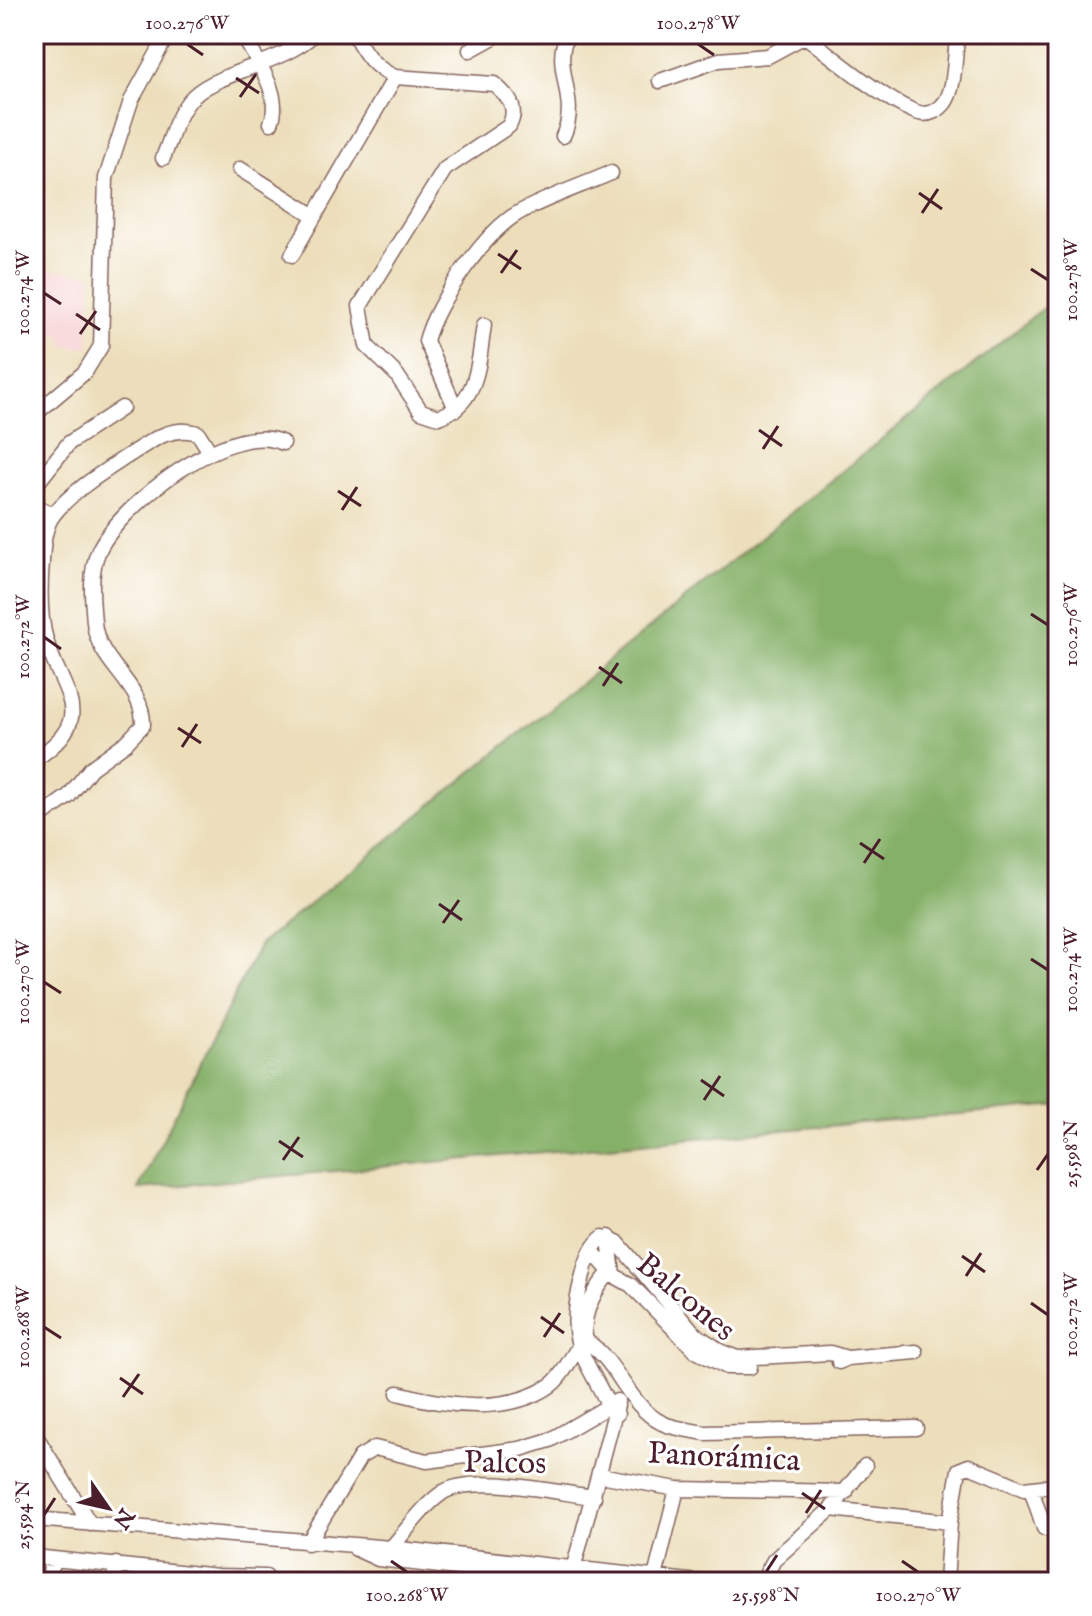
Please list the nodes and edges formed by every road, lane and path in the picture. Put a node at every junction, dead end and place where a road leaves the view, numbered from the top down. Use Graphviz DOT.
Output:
graph roads {
  1 [pos="168,34"];
  2 [pos="242,34"];
  3 [pos="314,34"];
  4 [pos="354,34"];
  5 [pos="499,34"];
  6 [pos="568,34"];
  7 [pos="958,34"];
  8 [pos="804,35"];
  9 [pos="470,50"];
  10 [pos="260,67"];
  11 [pos="395,77"];
  12 [pos="660,81"];
  13 [pos="271,123"];
  14 [pos="563,136"];
  15 [pos="163,158"];
  16 [pos="240,169"];
  17 [pos="611,173"];
  18 [pos="313,215"];
  19 [pos="292,255"];
  20 [pos="484,325"];
  21 [pos="122,408"];
  22 [pos="456,409"];
  23 [pos="34,415"];
  24 [pos="283,443"];
  25 [pos="210,452"];
  26 [pos="34,487"];
  27 [pos="34,506"];
  28 [pos="53,514"];
  29 [pos="34,760"];
  30 [pos="34,821"];
  31 [pos="606,1237"];
  32 [pos="592,1251"];
  33 [pos="613,1275"];
  34 [pos="582,1344"];
  35 [pos="916,1352"];
  36 [pos="847,1358"];
  37 [pos="398,1393"];
  38 [pos="614,1407"];
  39 [pos="916,1428"];
  40 [pos="34,1433"];
  41 [pos="865,1466"];
  42 [pos="600,1475"];
  43 [pos="1058,1485"];
  44 [pos="677,1489"];
  45 [pos="1031,1489"];
  46 [pos="846,1492"];
  47 [pos="594,1497"];
  48 [pos="831,1509"];
  49 [pos="34,1519"];
  50 [pos="950,1522"];
  51 [pos="90,1524"];
  52 [pos="1058,1534"];
  53 [pos="308,1543"];
  54 [pos="352,1547"];
  55 [pos="391,1548"];
  56 [pos="34,1557"];
  57 [pos="52,1559"];
  58 [pos="116,1564"];
  59 [pos="574,1566"];
  60 [pos="175,1576"];
  61 [pos="266,1577"];
  62 [pos="655,1577"];
  63 [pos="235,1579"];
  64 [pos="49,1582"];
  65 [pos="114,1582"];
  66 [pos="580,1582"];
  67 [pos="698,1582"];
  68 [pos="762,1582"];
  69 [pos="946,1582"];
  1 -- 23 [label="street"];
  2 -- 10 [label="street"];
  3 -- 10 [label="street"];
  4 -- 11 [label="street"];
  5 -- 9 [label="street"];
  6 -- 14 [label="street"];
  7 -- 8 [label="street"];
  8 -- 12 [label="street"];
  10 -- 13 [label="street"];
  10 -- 15 [label="street"];
  11 -- 18 [label="street"];
  11 -- 22 [label="street"];
  16 -- 18 [label="street"];
  17 -- 22 [label="street"];
  18 -- 19 [label="street"];
  20 -- 22 [label="street"];
  21 -- 26 [label="street"];
  24 -- 25 [label="street"];
  25 -- 28 [label="street"];
  25 -- 30 [label="street"];
  27 -- 28 [label="street"];
  28 -- 29 [label="street"];
  31 -- 32 [label="street"];
  31 -- 33 [label="street"];
  31 -- 36 [label="street, Balcones"];
  32 -- 33 [label="street, Balcones"];
  32 -- 34 [label="street"];
  33 -- 34 [label="street"];
  33 -- 36 [label="street, Balcones"];
  34 -- 37 [label="street"];
  34 -- 38 [label="street"];
  34 -- 39 [label="street"];
  35 -- 36 [label="street, Balcones"];
  38 -- 42 [label="street"];
  38 -- 53 [label="street"];
  40 -- 51 [label="street"];
  41 -- 46 [label="street"];
  42 -- 44 [label="street, Panorámica"];
  42 -- 47 [label="street"];
  43 -- 45 [label="street"];
  44 -- 46 [label="street, Panorámica"];
  44 -- 62 [label="street"];
  45 -- 50 [label="street"];
  45 -- 52 [label="street"];
  46 -- 48 [label="street"];
  47 -- 55 [label="street, Palcos"];
  47 -- 59 [label="street"];
  48 -- 50 [label="street, Panorámica"];
  48 -- 68 [label="street"];
  49 -- 51 [label="street"];
  50 -- 69 [label="street"];
  51 -- 53 [label="street"];
  53 -- 54 [label="street"];
  54 -- 55 [label="street"];
  54 -- 66 [label="street"];
  55 -- 59 [label="street"];
  56 -- 57 [label="street"];
  57 -- 58 [label="street"];
  57 -- 64 [label="street"];
  58 -- 60 [label="street"];
  58 -- 65 [label="street"];
  59 -- 62 [label="street"];
  60 -- 63 [label="street"];
  61 -- 63 [label="street"];
  62 -- 67 [label="street"];
}
